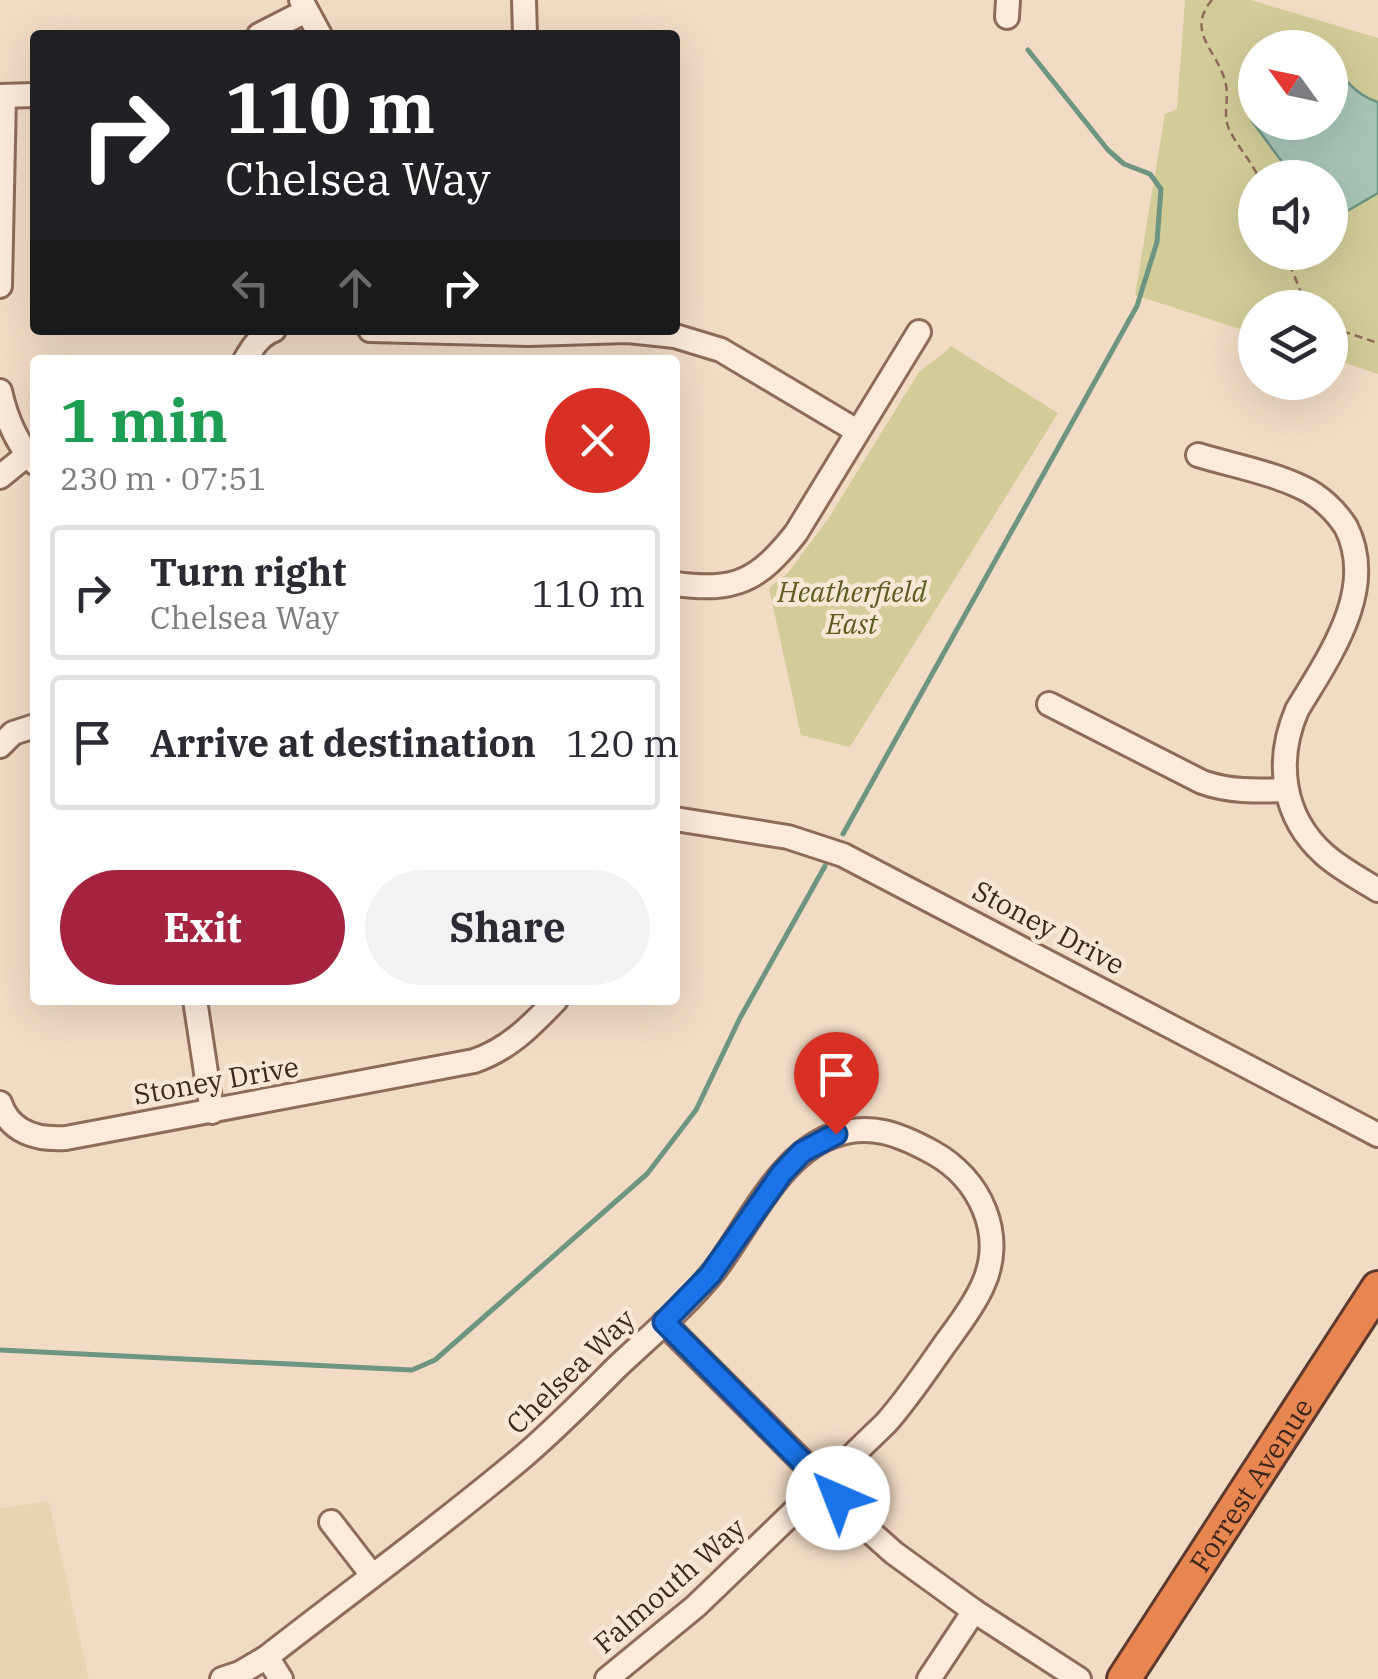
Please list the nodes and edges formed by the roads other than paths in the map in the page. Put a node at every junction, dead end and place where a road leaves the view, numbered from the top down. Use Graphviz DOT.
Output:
graph roads {
  1 [pos="524,0"];
  2 [pos="303,5"];
  3 [pos="267,30"];
  4 [pos="317,30"];
  5 [pos="525,30"];
  6 [pos="30,95"];
  7 [pos="2,96"];
  8 [pos="0,286"];
  9 [pos="919,332"];
  10 [pos="264,335"];
  11 [pos="666,335"];
  12 [pos="247,355"];
  13 [pos="0,392"];
  14 [pos="857,431"];
  15 [pos="1198,454"];
  16 [pos="30,457"];
  17 [pos="30,460"];
  18 [pos="0,477"];
  19 [pos="1367,544"];
  20 [pos="680,584"];
  21 [pos="1048,704"];
  22 [pos="30,728"];
  23 [pos="0,746"];
  24 [pos="1286,790"];
  25 [pos="680,821"];
  26 [pos="1378,890"];
  27 [pos="195,1005"];
  28 [pos="551,1005"];
  29 [pos="0,1103"];
  30 [pos="212,1112"];
  31 [pos="1378,1135"];
  32 [pos="938,1156"];
  33 [pos="1378,1288"];
  34 [pos="664,1322"];
  35 [pos="825,1484"];
  36 [pos="330,1522"];
  37 [pos="372,1575"];
  38 [pos="974,1611"];
  39 [pos="267,1658"];
  40 [pos="222,1679"];
  41 [pos="281,1679"];
  42 [pos="607,1679"];
  43 [pos="929,1679"];
  44 [pos="1080,1679"];
  45 [pos="1124,1679"];
  1 -- 5 [label="street"];
  2 -- 3 [label="street"];
  2 -- 4 [label="street"];
  6 -- 7 [label="street"];
  7 -- 8 [label="street"];
  9 -- 14 [label="street"];
  10 -- 12 [label="street"];
  11 -- 14 [label="street"];
  13 -- 16 [label="street"];
  14 -- 20 [label="street"];
  15 -- 19 [label="street"];
  17 -- 18 [label="street"];
  19 -- 24 [label="street"];
  21 -- 24 [label="street"];
  22 -- 23 [label="street"];
  24 -- 26 [label="street"];
  25 -- 31 [label="street, Stoney Drive"];
  27 -- 30 [label="street"];
  28 -- 30 [label="street, Stoney Drive"];
  29 -- 30 [label="street, Stoney Drive"];
  32 -- 34 [label="street, Chelsea Way"];
  32 -- 35 [label="street, Falmouth Way"];
  33 -- 45 [label="highway, Forrest Avenue"];
  34 -- 35 [label="street"];
  34 -- 37 [label="street, Chelsea Way"];
  35 -- 38 [label="street"];
  35 -- 42 [label="street, Falmouth Way"];
  36 -- 37 [label="street"];
  37 -- 39 [label="street, Chelsea Way"];
  38 -- 43 [label="street"];
  38 -- 44 [label="street"];
  39 -- 40 [label="street, Chelsea Way"];
  39 -- 41 [label="street"];
}
